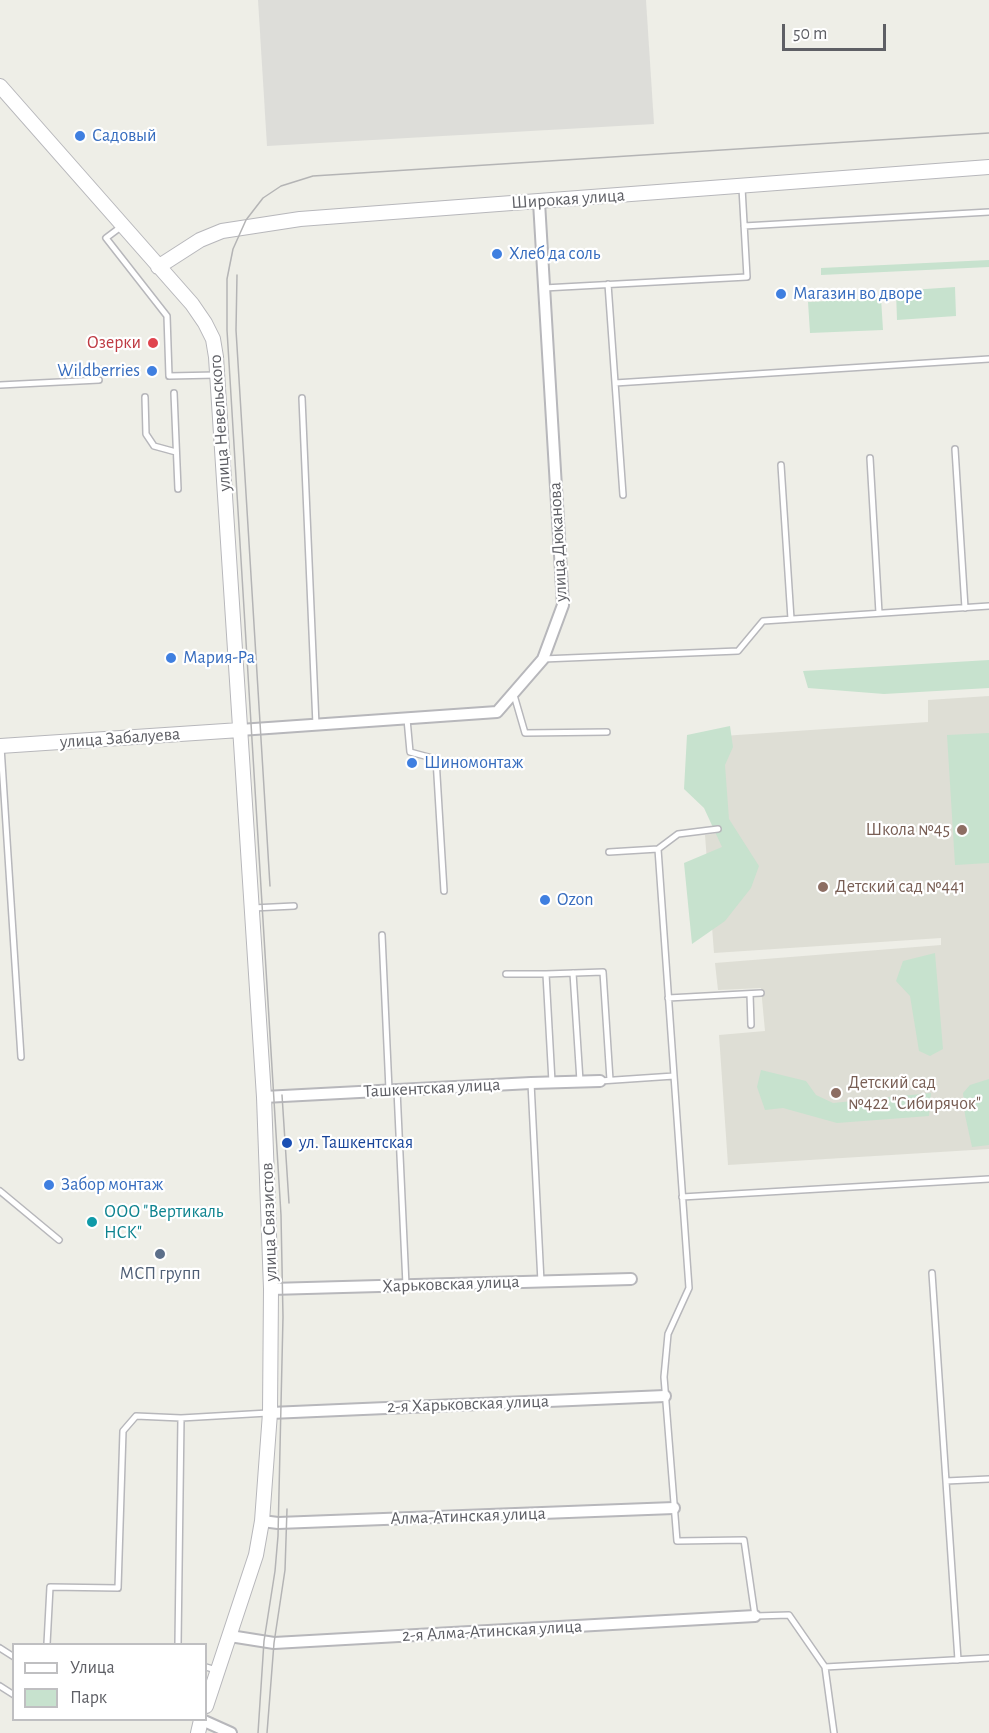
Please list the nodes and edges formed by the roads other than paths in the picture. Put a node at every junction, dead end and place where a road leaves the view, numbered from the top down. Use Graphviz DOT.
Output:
graph roads {
  1 [pos="0,86"];
  2 [pos="989,167"];
  3 [pos="742,186"];
  4 [pos="539,202"];
  5 [pos="989,212"];
  6 [pos="122,226"];
  7 [pos="744,226"];
  8 [pos="158,267"];
  9 [pos="608,284"];
  10 [pos="544,288"];
  11 [pos="989,359"];
  12 [pos="217,375"];
  13 [pos="99,380"];
  14 [pos="615,383"];
  15 [pos="0,384"];
  16 [pos="174,393"];
  17 [pos="145,397"];
  18 [pos="302,398"];
  19 [pos="955,449"];
  20 [pos="176,452"];
  21 [pos="870,458"];
  22 [pos="781,465"];
  23 [pos="178,489"];
  24 [pos="623,495"];
  25 [pos="989,606"];
  26 [pos="965,608"];
  27 [pos="879,613"];
  28 [pos="791,619"];
  29 [pos="543,659"];
  30 [pos="514,695"];
  31 [pos="407,719"];
  32 [pos="316,725"];
  33 [pos="240,730"];
  34 [pos="607,732"];
  35 [pos="0,746"];
  36 [pos="718,829"];
  37 [pos="658,849"];
  38 [pos="609,852"];
  39 [pos="444,891"];
  40 [pos="294,906"];
  41 [pos="252,909"];
  42 [pos="382,935"];
  43 [pos="573,973"];
  44 [pos="506,974"];
  45 [pos="546,974"];
  46 [pos="761,993"];
  47 [pos="750,994"];
  48 [pos="668,998"];
  49 [pos="751,1025"];
  50 [pos="21,1057"];
  51 [pos="674,1076"];
  52 [pos="580,1081"];
  53 [pos="605,1081"];
  54 [pos="552,1082"];
  55 [pos="531,1083"];
  56 [pos="393,1090"];
  57 [pos="264,1097"];
  58 [pos="989,1179"];
  59 [pos="0,1191"];
  60 [pos="682,1197"];
  61 [pos="59,1240"];
  62 [pos="932,1273"];
  63 [pos="631,1279"];
  64 [pos="542,1282"];
  65 [pos="406,1285"];
  66 [pos="271,1289"];
  67 [pos="665,1396"];
  68 [pos="270,1413"];
  69 [pos="181,1418"];
  70 [pos="989,1479"];
  71 [pos="946,1481"];
  72 [pos="674,1508"];
  73 [pos="262,1521"];
  74 [pos="755,1616"];
  75 [pos="230,1636"];
  76 [pos="47,1643"];
  77 [pos="178,1643"];
  78 [pos="989,1658"];
  79 [pos="958,1660"];
  80 [pos="825,1667"];
  81 [pos="212,1669"];
  82 [pos="207,1700"];
  83 [pos="206,1721"];
  84 [pos="231,1733"];
  85 [pos="834,1733"];
  1 -- 6 [label="street, улица Невельского"];
  2 -- 3 [label="street, Широкая улица"];
  3 -- 4 [label="street, Широкая улица"];
  3 -- 7 [label="lane"];
  4 -- 8 [label="street, Широкая улица"];
  4 -- 10 [label="street, улица Дюканова"];
  5 -- 7 [label="lane"];
  6 -- 8 [label="street, улица Невельского"];
  6 -- 12 [label="lane"];
  7 -- 9 [label="lane"];
  8 -- 12 [label="street, улица Невельского"];
  9 -- 10 [label="lane"];
  9 -- 14 [label="lane"];
  10 -- 29 [label="street, улица Дюканова"];
  11 -- 14 [label="lane"];
  12 -- 33 [label="street, улица Невельского"];
  13 -- 15 [label="lane"];
  14 -- 24 [label="lane"];
  16 -- 20 [label="lane"];
  17 -- 20 [label="lane"];
  18 -- 32 [label="lane"];
  19 -- 26 [label="lane"];
  20 -- 23 [label="lane"];
  21 -- 27 [label="lane"];
  22 -- 28 [label="lane"];
  25 -- 26 [label="lane"];
  26 -- 27 [label="lane"];
  27 -- 28 [label="lane"];
  28 -- 29 [label="lane"];
  29 -- 30 [label="street, улица Дюканова"];
  30 -- 31 [label="street, улица Дюканова"];
  30 -- 34 [label="lane"];
  31 -- 32 [label="street, улица Дюканова"];
  31 -- 39 [label="lane"];
  32 -- 33 [label="street, улица Дюканова"];
  33 -- 35 [label="street, улица Забалуева"];
  33 -- 41 [label="street, улица Связистов"];
  35 -- 50 [label="lane"];
  36 -- 37 [label="lane"];
  37 -- 38 [label="lane"];
  37 -- 48 [label="lane"];
  40 -- 41 [label="lane"];
  41 -- 57 [label="street, улица Связистов"];
  42 -- 56 [label="lane"];
  43 -- 45 [label="lane"];
  43 -- 52 [label="lane"];
  43 -- 53 [label="lane"];
  44 -- 45 [label="lane"];
  45 -- 54 [label="lane"];
  46 -- 47 [label="lane"];
  47 -- 48 [label="lane"];
  47 -- 49 [label="lane"];
  48 -- 51 [label="lane"];
  51 -- 53 [label="lane"];
  51 -- 60 [label="lane"];
  52 -- 53 [label="street, Ташкентская улица"];
  52 -- 54 [label="street, Ташкентская улица"];
  54 -- 55 [label="street, Ташкентская улица"];
  55 -- 56 [label="street, Ташкентская улица"];
  55 -- 64 [label="lane"];
  56 -- 57 [label="street, Ташкентская улица"];
  56 -- 65 [label="lane"];
  57 -- 66 [label="street, улица Связистов"];
  58 -- 60 [label="lane"];
  59 -- 61 [label="lane"];
  60 -- 67 [label="lane"];
  62 -- 71 [label="lane"];
  63 -- 64 [label="street, Харьковская улица"];
  64 -- 65 [label="street, Харьковская улица"];
  65 -- 66 [label="street, Харьковская улица"];
  66 -- 68 [label="street, улица Связистов"];
  67 -- 68 [label="street, 2-я Харьковская улица"];
  67 -- 72 [label="lane"];
  68 -- 69 [label="lane"];
  68 -- 73 [label="street, улица Связистов"];
  69 -- 76 [label="lane"];
  69 -- 77 [label="lane"];
  70 -- 71 [label="lane"];
  71 -- 79 [label="lane"];
  72 -- 73 [label="street, Алма-Атинская улица"];
  72 -- 74 [label="lane"];
  73 -- 75 [label="street, улица Связистов"];
  74 -- 75 [label="street, 2-я Алма-Атинская улица"];
  74 -- 80 [label="lane"];
  75 -- 81 [label="street, улица Связистов"];
  78 -- 79 [label="lane"];
  79 -- 80 [label="lane"];
  80 -- 85 [label="lane"];
  81 -- 82 [label="street, улица Связистов"];
  83 -- 84 [label="street"];
}
